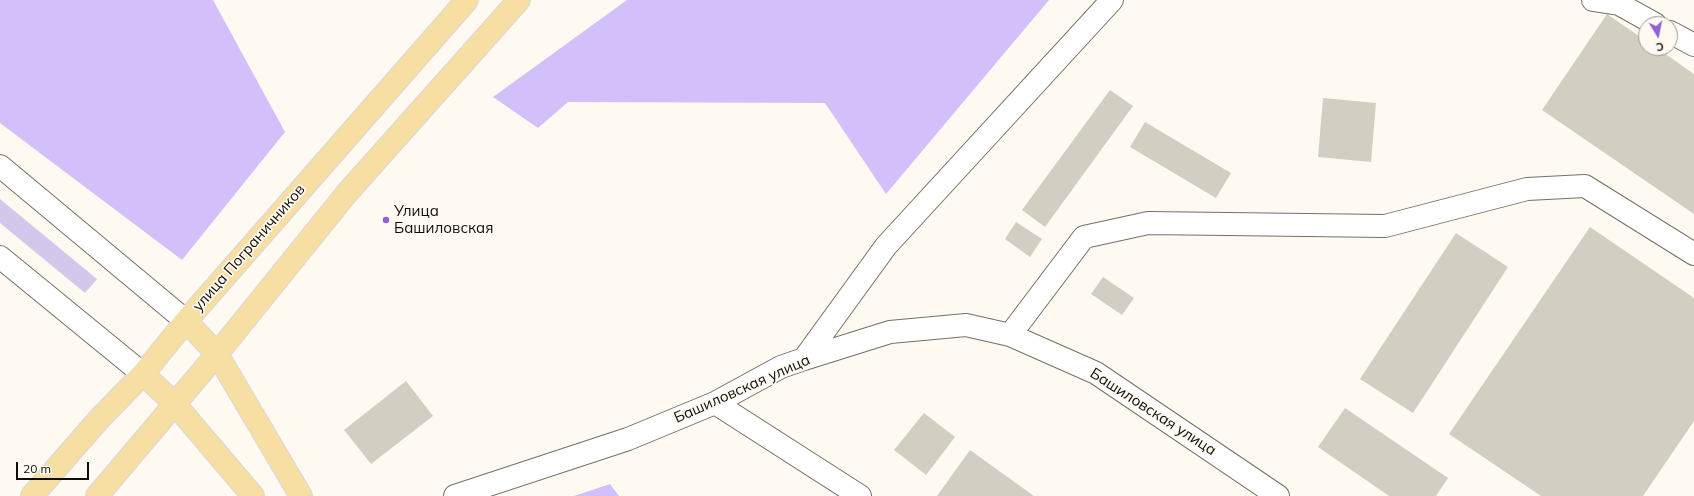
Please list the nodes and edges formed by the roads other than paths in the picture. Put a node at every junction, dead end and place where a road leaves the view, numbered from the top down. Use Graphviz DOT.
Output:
graph roads {
  1 [pos="466,0"];
  2 [pos="519,0"];
  3 [pos="1112,0"];
  4 [pos="1593,0"];
  5 [pos="1641,16"];
  6 [pos="1678,36"];
  7 [pos="1694,45"];
  8 [pos="0,166"];
  9 [pos="1694,254"];
  10 [pos="0,257"];
  11 [pos="186,321"];
  12 [pos="1010,335"];
  13 [pos="217,354"];
  14 [pos="804,359"];
  15 [pos="143,374"];
  16 [pos="174,403"];
  17 [pos="714,403"];
  18 [pos="32,496"];
  19 [pos="97,496"];
  20 [pos="253,496"];
  21 [pos="301,496"];
  22 [pos="455,496"];
  23 [pos="860,496"];
  24 [pos="1278,496"];
  1 -- 11 [label="main road, улица Пограничников"];
  2 -- 13 [label="main road"];
  3 -- 14 [label="street"];
  4 -- 5 [label="street"];
  6 -- 7 [label="street"];
  8 -- 11 [label="street"];
  9 -- 12 [label="street"];
  10 -- 15 [label="street"];
  11 -- 13 [label="main road"];
  11 -- 15 [label="main road, улица Пограничников"];
  12 -- 14 [label="street, Башиловская улица"];
  12 -- 24 [label="street, Башиловская улица"];
  13 -- 16 [label="main road"];
  13 -- 21 [label="main road"];
  14 -- 17 [label="street, Башиловская улица"];
  15 -- 16 [label="main road"];
  15 -- 18 [label="main road, улица Пограничников"];
  16 -- 19 [label="main road"];
  16 -- 20 [label="main road"];
  17 -- 22 [label="street, Башиловская улица"];
  17 -- 23 [label="street"];
}
